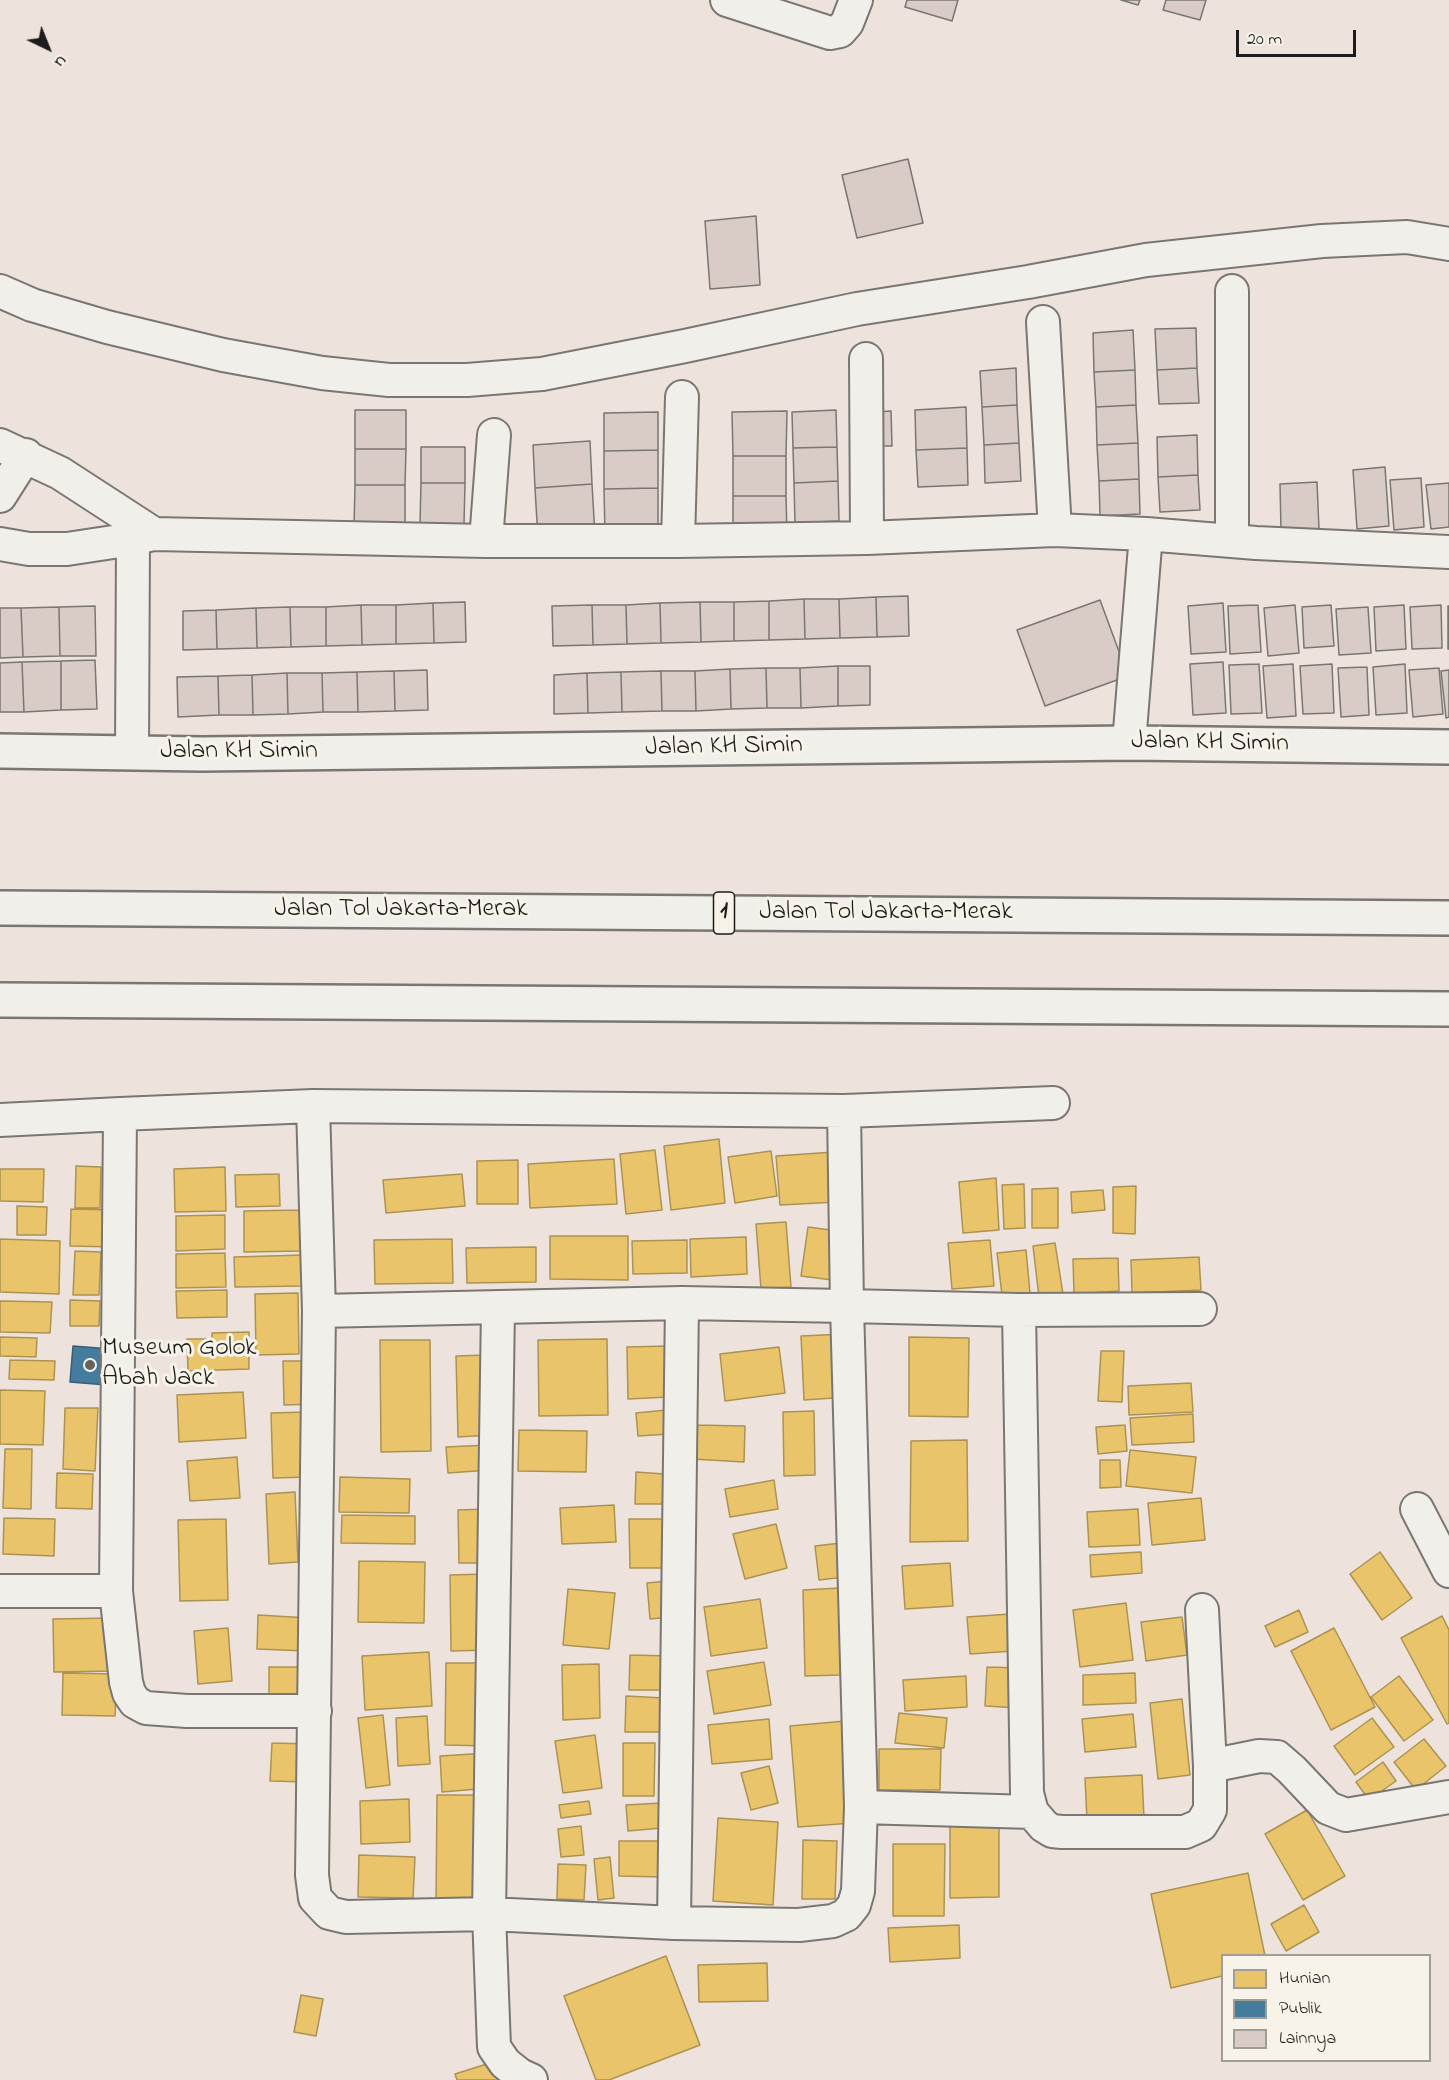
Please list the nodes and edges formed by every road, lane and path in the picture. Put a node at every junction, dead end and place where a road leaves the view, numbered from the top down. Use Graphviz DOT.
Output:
graph roads {
  1 [pos="727,0"];
  2 [pos="856,0"];
  3 [pos="1449,244"];
  4 [pos="0,291"];
  5 [pos="1232,291"];
  6 [pos="1043,322"];
  7 [pos="866,359"];
  8 [pos="682,397"];
  9 [pos="494,435"];
  10 [pos="13,450"];
  11 [pos="0,496"];
  12 [pos="1055,530"];
  13 [pos="1146,534"];
  14 [pos="143,537"];
  15 [pos="867,538"];
  16 [pos="678,541"];
  17 [pos="1232,541"];
  18 [pos="486,542"];
  19 [pos="0,544"];
  20 [pos="1449,552"];
  21 [pos="1129,743"];
  22 [pos="1449,747"];
  23 [pos="0,751"];
  24 [pos="132,753"];
  25 [pos="0,908"];
  26 [pos="1449,918"];
  27 [pos="0,1000"];
  28 [pos="1449,1009"];
  29 [pos="1053,1103"];
  30 [pos="313,1106"];
  31 [pos="844,1111"];
  32 [pos="120,1114"];
  33 [pos="0,1120"];
  34 [pos="682,1303"];
  35 [pos="847,1306"];
  36 [pos="498,1307"];
  37 [pos="1200,1309"];
  38 [pos="1019,1310"];
  39 [pos="319,1311"];
  40 [pos="1417,1509"];
  41 [pos="1449,1571"];
  42 [pos="0,1591"];
  43 [pos="116,1591"];
  44 [pos="1202,1610"];
  45 [pos="315,1711"];
  46 [pos="1210,1766"];
  47 [pos="1449,1797"];
  48 [pos="861,1807"];
  49 [pos="1032,1812"];
  50 [pos="489,1914"];
  51 [pos="674,1923"];
  52 [pos="531,2080"];
  1 -- 2 [label="street"];
  3 -- 4 [label="street"];
  5 -- 17 [label="street"];
  6 -- 12 [label="street"];
  7 -- 15 [label="street"];
  8 -- 16 [label="street"];
  9 -- 18 [label="street"];
  10 -- 11 [label="street"];
  10 -- 14 [label="street"];
  12 -- 13 [label="street"];
  12 -- 15 [label="street"];
  13 -- 17 [label="street"];
  13 -- 21 [label="street"];
  14 -- 18 [label="street"];
  14 -- 19 [label="street"];
  14 -- 24 [label="street"];
  15 -- 16 [label="street"];
  16 -- 18 [label="street"];
  17 -- 20 [label="street"];
  21 -- 22 [label="main road, Jalan KH Simin"];
  21 -- 24 [label="main road, Jalan KH Simin"];
  23 -- 24 [label="main road, Jalan KH Simin"];
  25 -- 26 [label="main road, Jalan Tol Jakarta–Merak / 1"];
  27 -- 28 [label="main road"];
  29 -- 31 [label="street"];
  30 -- 31 [label="street"];
  30 -- 32 [label="street"];
  30 -- 39 [label="street"];
  31 -- 35 [label="street"];
  32 -- 33 [label="street"];
  32 -- 43 [label="street"];
  34 -- 35 [label="street"];
  34 -- 36 [label="street"];
  34 -- 51 [label="street"];
  35 -- 38 [label="street"];
  35 -- 48 [label="street"];
  36 -- 39 [label="street"];
  36 -- 50 [label="street"];
  37 -- 38 [label="street"];
  38 -- 49 [label="street"];
  39 -- 45 [label="street"];
  40 -- 41 [label="street"];
  42 -- 43 [label="street"];
  43 -- 45 [label="street"];
  44 -- 46 [label="street"];
  45 -- 50 [label="street"];
  46 -- 47 [label="street"];
  46 -- 49 [label="street"];
  48 -- 49 [label="street"];
  48 -- 51 [label="street"];
  50 -- 51 [label="street"];
  50 -- 52 [label="street"];
}
